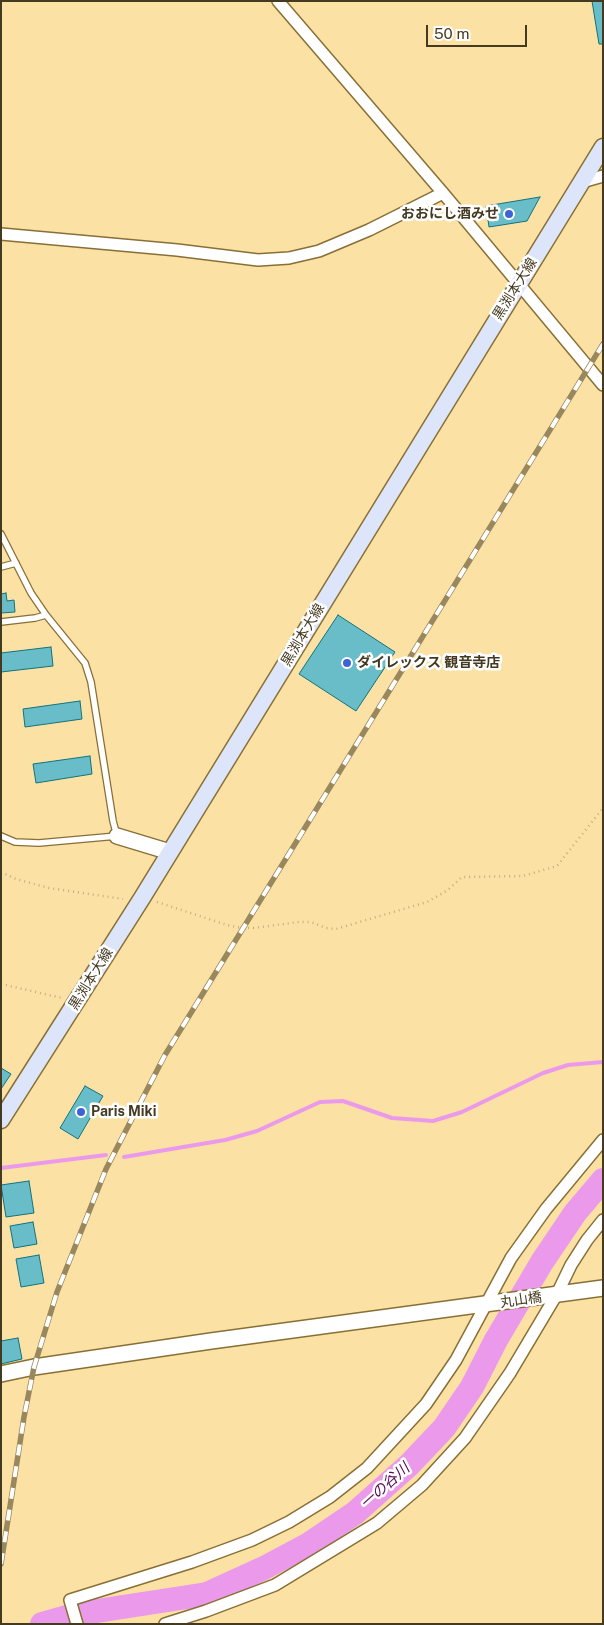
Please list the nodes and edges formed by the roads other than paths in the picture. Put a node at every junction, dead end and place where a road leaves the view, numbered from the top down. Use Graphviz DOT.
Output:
graph roads {
  1 [pos="278,1"];
  2 [pos="603,147"];
  3 [pos="603,176"];
  4 [pos="582,182"];
  5 [pos="443,192"];
  6 [pos="1,234"];
  7 [pos="519,283"];
  8 [pos="603,385"];
  9 [pos="1,534"];
  10 [pos="16,563"];
  11 [pos="1,566"];
  12 [pos="46,615"];
  13 [pos="1,622"];
  14 [pos="1,836"];
  15 [pos="117,836"];
  16 [pos="170,852"];
  17 [pos="1,1120"];
  18 [pos="603,1140"];
  19 [pos="603,1220"];
  20 [pos="603,1288"];
  21 [pos="557,1294"];
  22 [pos="484,1305"];
  23 [pos="1,1374"];
  24 [pos="77,1624"];
  25 [pos="165,1624"];
  1 -- 5 [label="street"];
  2 -- 4 [label="main road, 黒渕本大線"];
  3 -- 4 [label="street"];
  4 -- 7 [label="main road, 黒渕本大線"];
  5 -- 6 [label="street"];
  5 -- 7 [label="street"];
  7 -- 8 [label="street"];
  7 -- 16 [label="main road, 黒渕本大線"];
  9 -- 10 [label="lane"];
  10 -- 11 [label="lane"];
  10 -- 12 [label="lane"];
  12 -- 13 [label="lane"];
  12 -- 15 [label="lane"];
  14 -- 15 [label="lane"];
  15 -- 16 [label="street"];
  16 -- 17 [label="main road, 黒渕本大線"];
  18 -- 22 [label="street"];
  19 -- 21 [label="street"];
  20 -- 21 [label="street, 丸山橋"];
  21 -- 22 [label="street, 丸山橋"];
  21 -- 25 [label="street"];
  22 -- 23 [label="street, 丸山橋"];
  22 -- 24 [label="street"];
}
